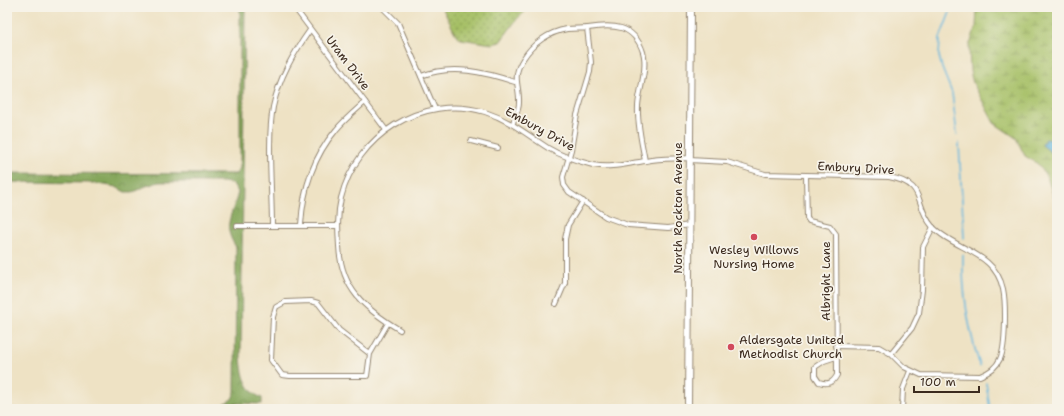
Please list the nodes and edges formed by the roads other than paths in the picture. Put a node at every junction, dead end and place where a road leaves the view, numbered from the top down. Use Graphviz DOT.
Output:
graph roads {
  1 [pos="294,7"];
  2 [pos="382,7"];
  3 [pos="691,7"];
  4 [pos="587,28"];
  5 [pos="310,30"];
  6 [pos="421,76"];
  7 [pos="515,82"];
  8 [pos="365,102"];
  9 [pos="435,110"];
  10 [pos="512,123"];
  11 [pos="386,130"];
  12 [pos="471,141"];
  13 [pos="498,148"];
  14 [pos="568,158"];
  15 [pos="689,159"];
  16 [pos="646,161"];
  17 [pos="806,176"];
  18 [pos="583,202"];
  19 [pos="300,225"];
  20 [pos="690,225"];
  21 [pos="237,226"];
  22 [pos="272,226"];
  23 [pos="337,226"];
  24 [pos="933,227"];
  25 [pos="556,304"];
  26 [pos="388,323"];
  27 [pos="400,330"];
  28 [pos="836,346"];
  29 [pos="370,354"];
  30 [pos="891,354"];
  31 [pos="836,357"];
  32 [pos="910,371"];
  33 [pos="688,409"];
  34 [pos="902,409"];
  1 -- 5 [label="street, Uram Drive"];
  2 -- 6 [label="street"];
  3 -- 15 [label="street, North Rockton Avenue"];
  4 -- 7 [label="street"];
  4 -- 14 [label="street"];
  4 -- 16 [label="street"];
  5 -- 8 [label="street, Uram Drive"];
  5 -- 22 [label="street"];
  6 -- 7 [label="street"];
  6 -- 9 [label="street"];
  7 -- 10 [label="street"];
  8 -- 11 [label="street, Uram Drive"];
  8 -- 19 [label="street"];
  9 -- 10 [label="street, Embury Drive"];
  9 -- 11 [label="street, Embury Drive"];
  10 -- 14 [label="street, Embury Drive"];
  11 -- 23 [label="street, Embury Drive"];
  12 -- 13 [label="street"];
  14 -- 16 [label="street, Embury Drive"];
  14 -- 18 [label="street"];
  15 -- 16 [label="street, Embury Drive"];
  15 -- 17 [label="street, Embury Drive"];
  15 -- 20 [label="street, North Rockton Avenue"];
  17 -- 24 [label="street, Embury Drive"];
  17 -- 28 [label="street, Albright Lane"];
  18 -- 20 [label="street"];
  18 -- 25 [label="street"];
  19 -- 22 [label="street"];
  19 -- 23 [label="street"];
  20 -- 33 [label="street, North Rockton Avenue"];
  21 -- 22 [label="street"];
  23 -- 26 [label="street, Embury Drive"];
  24 -- 30 [label="street"];
  24 -- 32 [label="street, Embury Drive"];
  26 -- 27 [label="street, Embury Drive"];
  26 -- 29 [label="street"];
  28 -- 30 [label="street"];
  28 -- 31 [label="street, Albright Lane"];
  29 -- 29 [label="street"];
  30 -- 32 [label="street"];
  31 -- 31 [label="street, Albright Lane"];
  32 -- 34 [label="street"];
}
